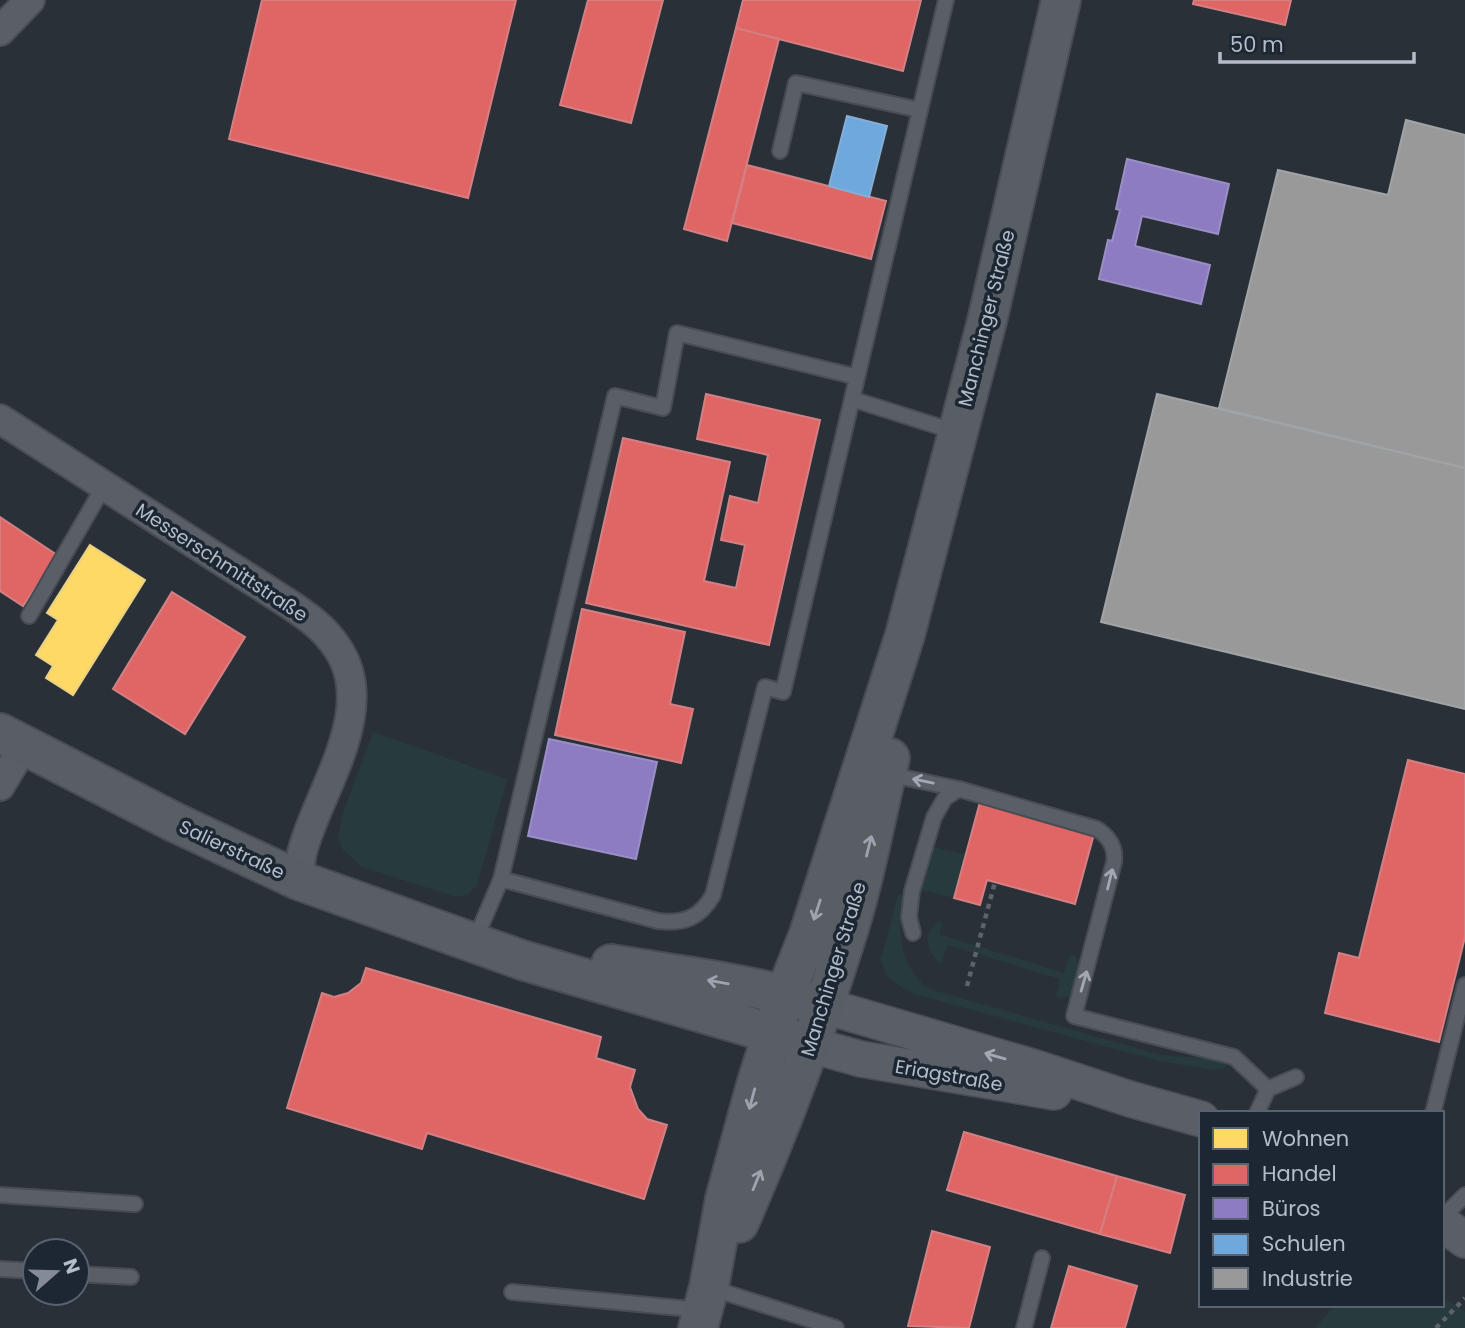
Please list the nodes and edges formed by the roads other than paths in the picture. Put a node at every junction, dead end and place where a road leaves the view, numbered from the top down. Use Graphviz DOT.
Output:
graph roads {
  1 [pos="30,0"];
  2 [pos="946,0"];
  3 [pos="1061,0"];
  4 [pos="0,32"];
  5 [pos="920,110"];
  6 [pos="780,151"];
  7 [pos="857,377"];
  8 [pos="852,399"];
  9 [pos="0,419"];
  10 [pos="957,432"];
  11 [pos="104,486"];
  12 [pos="29,617"];
  13 [pos="905,635"];
  14 [pos="12,739"];
  15 [pos="886,774"];
  16 [pos="0,786"];
  17 [pos="959,789"];
  18 [pos="501,879"];
  19 [pos="299,880"];
  20 [pos="912,933"];
  21 [pos="474,941"];
  22 [pos="1465,985"];
  23 [pos="785,995"];
  24 [pos="824,1006"];
  25 [pos="772,1034"];
  26 [pos="811,1045"];
  27 [pos="1296,1077"];
  28 [pos="1268,1088"];
  29 [pos="1130,1099"];
  30 [pos="1258,1111"];
  31 [pos="1434,1111"];
  32 [pos="1199,1118"];
  33 [pos="0,1195"];
  34 [pos="1465,1195"];
  35 [pos="135,1204"];
  36 [pos="1444,1216"];
  37 [pos="1444,1224"];
  38 [pos="1465,1240"];
  39 [pos="1042,1258"];
  40 [pos="0,1269"];
  41 [pos="21,1270"];
  42 [pos="91,1275"];
  43 [pos="131,1277"];
  44 [pos="512,1292"];
  45 [pos="703,1309"];
  46 [pos="836,1328"];
  47 [pos="1024,1328"];
  1 -- 4 [label="street"];
  2 -- 5 [label="lane"];
  3 -- 10 [label="main road, Manchinger Straße"];
  5 -- 6 [label="lane"];
  5 -- 7 [label="lane"];
  7 -- 8 [label="lane"];
  7 -- 18 [label="lane"];
  8 -- 10 [label="lane"];
  8 -- 18 [label="lane"];
  9 -- 11 [label="street, Messerschmittstraße"];
  10 -- 13 [label="main road, Manchinger Straße"];
  11 -- 12 [label="lane"];
  11 -- 19 [label="street, Messerschmittstraße"];
  13 -- 15 [label="main road, Manchinger Straße"];
  13 -- 23 [label="main road, Manchinger Straße, one-way"];
  14 -- 16 [label="street"];
  14 -- 19 [label="main road, Salierstraße"];
  17 -- 15 [label="lane, one-way"];
  24 -- 15 [label="main road, Manchinger Straße, one-way"];
  17 -- 20 [label="lane"];
  28 -- 17 [label="lane, one-way"];
  18 -- 21 [label="lane"];
  19 -- 21 [label="main road, Salierstraße"];
  23 -- 21 [label="main road, Salierstraße, one-way"];
  21 -- 25 [label="main road, Salierstraße"];
  22 -- 31 [label="lane"];
  23 -- 24 [label="main road, Salierstraße"];
  23 -- 25 [label="main road, Manchinger Straße"];
  24 -- 26 [label="main road, Manchinger Straße"];
  29 -- 24 [label="street, Eriagstraße, one-way"];
  25 -- 26 [label="main road, Eriagstraße"];
  25 -- 45 [label="main road, Manchinger Straße, one-way"];
  26 -- 29 [label="street, Eriagstraße"];
  45 -- 26 [label="main road, Manchinger Straße, one-way"];
  27 -- 28 [label="lane"];
  28 -- 30 [label="lane"];
  29 -- 32 [label="street, Eriagstraße"];
  33 -- 35 [label="lane"];
  34 -- 36 [label="lane"];
  37 -- 38 [label="street"];
  39 -- 47 [label="lane"];
  40 -- 41 [label="lane"];
  42 -- 43 [label="lane"];
  44 -- 45 [label="lane"];
  45 -- 46 [label="lane"];
}
